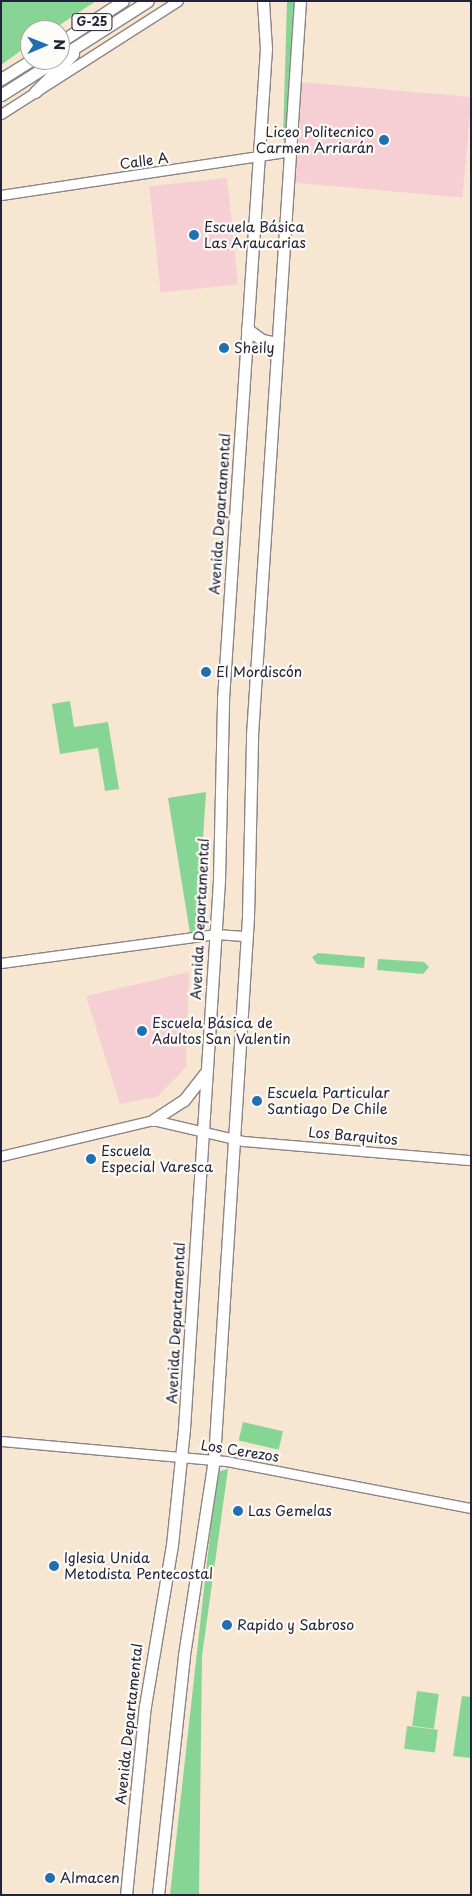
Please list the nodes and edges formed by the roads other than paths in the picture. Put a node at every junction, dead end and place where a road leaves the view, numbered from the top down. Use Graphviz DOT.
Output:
graph roads {
  1 [pos="123,1"];
  2 [pos="148,1"];
  3 [pos="178,1"];
  4 [pos="263,1"];
  5 [pos="300,1"];
  6 [pos="70,35"];
  7 [pos="89,39"];
  8 [pos="70,51"];
  9 [pos="20,67"];
  10 [pos="40,70"];
  11 [pos="1,79"];
  12 [pos="35,92"];
  13 [pos="1,95"];
  14 [pos="1,114"];
  15 [pos="290,151"];
  16 [pos="258,159"];
  17 [pos="1,195"];
  18 [pos="248,329"];
  19 [pos="277,343"];
  20 [pos="216,934"];
  21 [pos="247,936"];
  22 [pos="1,964"];
  23 [pos="206,1071"];
  24 [pos="153,1120"];
  25 [pos="202,1128"];
  26 [pos="233,1137"];
  27 [pos="1,1156"];
  28 [pos="471,1160"];
  29 [pos="1,1440"];
  30 [pos="182,1456"];
  31 [pos="214,1459"];
  32 [pos="471,1508"];
  33 [pos="126,1895"];
  34 [pos="158,1895"];
  1 -- 6 [label="main road, G-25"];
  2 -- 7 [label="main road, G-25"];
  3 -- 12 [label="street"];
  4 -- 16 [label="main road, Avenida Departamental"];
  5 -- 15 [label="main road"];
  7 -- 8 [label="main road, G-25"];
  7 -- 12 [label="main road"];
  9 -- 11 [label="main road"];
  10 -- 13 [label="main road"];
  12 -- 14 [label="street"];
  15 -- 16 [label="street, Calle A"];
  15 -- 19 [label="main road"];
  16 -- 17 [label="street, Calle A"];
  16 -- 18 [label="main road, Avenida Departamental"];
  18 -- 19 [label="main road"];
  18 -- 20 [label="main road, Avenida Departamental"];
  19 -- 21 [label="main road"];
  20 -- 21 [label="street"];
  20 -- 22 [label="street"];
  20 -- 23 [label="main road, Avenida Departamental"];
  21 -- 26 [label="main road"];
  23 -- 24 [label="main road"];
  23 -- 25 [label="main road, Avenida Departamental"];
  24 -- 25 [label="street, Los Barquitos"];
  24 -- 27 [label="street"];
  25 -- 26 [label="street, Los Barquitos"];
  25 -- 30 [label="main road, Avenida Departamental"];
  26 -- 28 [label="street, Los Barquitos"];
  26 -- 31 [label="main road"];
  29 -- 30 [label="street, Los Cerezos"];
  30 -- 31 [label="street, Los Cerezos"];
  30 -- 33 [label="main road, Avenida Departamental"];
  31 -- 32 [label="street, Los Cerezos"];
  31 -- 34 [label="main road"];
}
